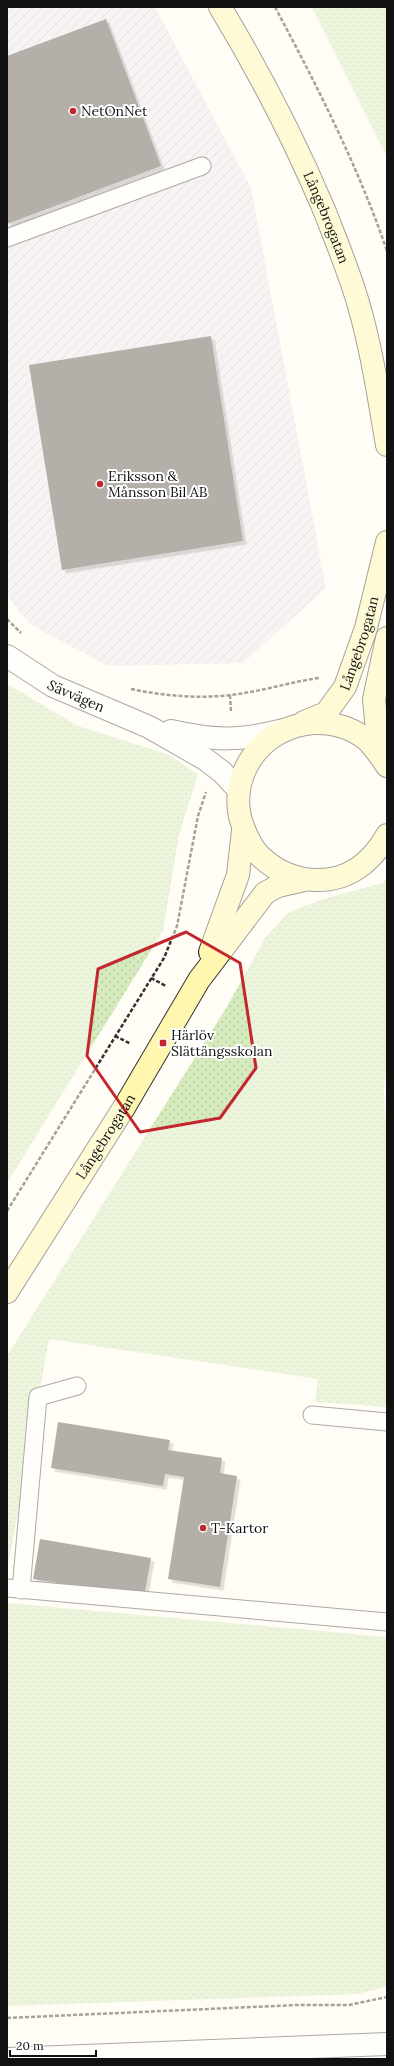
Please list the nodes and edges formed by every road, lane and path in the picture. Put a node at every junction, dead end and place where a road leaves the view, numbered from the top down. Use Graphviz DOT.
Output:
graph roads {
  1 [pos="220,7"];
  2 [pos="275,7"];
  3 [pos="202,166"];
  4 [pos="7,238"];
  5 [pos="387,251"];
  6 [pos="387,445"];
  7 [pos="387,542"];
  8 [pos="7,619"];
  9 [pos="26,637"];
  10 [pos="387,638"];
  11 [pos="7,656"];
  12 [pos="345,687"];
  13 [pos="126,688"];
  14 [pos="230,695"];
  15 [pos="149,727"];
  16 [pos="292,727"];
  17 [pos="231,740"];
  18 [pos="383,760"];
  19 [pos="222,772"];
  20 [pos="239,790"];
  21 [pos="243,830"];
  22 [pos="387,835"];
  23 [pos="304,880"];
  24 [pos="151,978"];
  25 [pos="199,980"];
  26 [pos="168,988"];
  27 [pos="115,1036"];
  28 [pos="134,1046"];
  29 [pos="7,1211"];
  30 [pos="7,1292"];
  31 [pos="77,1386"];
  32 [pos="312,1415"];
  33 [pos="387,1422"];
  34 [pos="14,1589"];
  35 [pos="387,1622"];
  36 [pos="387,1997"];
  37 [pos="7,2018"];
  38 [pos="387,2044"];
  39 [pos="280,2053"];
  40 [pos="8,2059"];
  1 -- 6 [label="main road, Långebrogatan"];
  2 -- 5 [label="path"];
  3 -- 4 [label="lane"];
  7 -- 12 [label="main road, Långebrogatan"];
  8 -- 9 [label="path"];
  10 -- 18 [label="main road, Långebrogatan"];
  11 -- 15 [label="street, Sävvägen"];
  12 -- 14 [label="path"];
  12 -- 16 [label="main road, Långebrogatan"];
  13 -- 14 [label="path"];
  14 -- 17 [label="path"];
  15 -- 17 [label="street, Sävvägen"];
  15 -- 19 [label="street, Sävvägen"];
  16 -- 17 [label="street, Sävvägen"];
  16 -- 18 [label="main road"];
  16 -- 20 [label="main road, Långebrogatan"];
  19 -- 20 [label="street, Sävvägen"];
  19 -- 24 [label="path"];
  20 -- 21 [label="main road, Långebrogatan"];
  21 -- 23 [label="main road"];
  21 -- 25 [label="main road, Långebrogatan"];
  22 -- 23 [label="main road"];
  23 -- 25 [label="main road, Långebrogatan"];
  24 -- 26 [label="path"];
  24 -- 27 [label="path"];
  25 -- 30 [label="main road, Långebrogatan"];
  27 -- 28 [label="path"];
  27 -- 29 [label="path"];
  31 -- 34 [label="lane"];
  32 -- 33 [label="lane"];
  34 -- 35 [label="lane"];
  36 -- 37 [label="path"];
  38 -- 39 [label="street"];
  39 -- 40 [label="street"];
}
